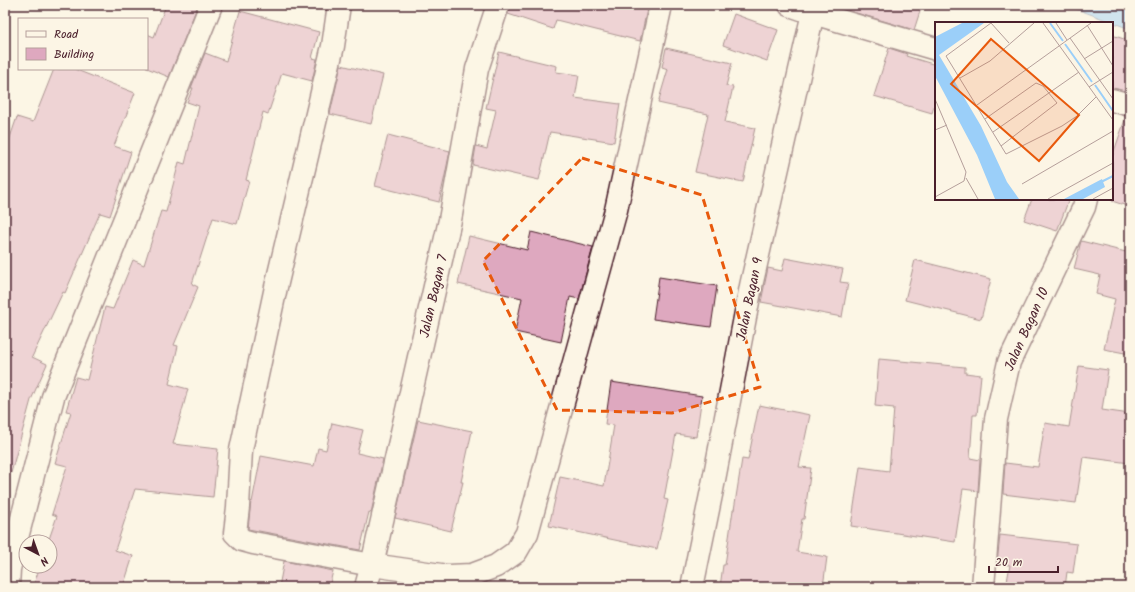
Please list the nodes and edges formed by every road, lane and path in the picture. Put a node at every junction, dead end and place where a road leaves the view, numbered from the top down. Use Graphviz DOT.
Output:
graph roads {
  1 [pos="211,5"];
  2 [pos="340,5"];
  3 [pos="498,5"];
  4 [pos="661,5"];
  5 [pos="790,5"];
  6 [pos="813,13"];
  7 [pos="935,49"];
  8 [pos="1086,200"];
  9 [pos="372,565"];
  10 [pos="8,587"];
  11 [pos="366,587"];
  12 [pos="692,587"];
  13 [pos="983,587"];
  1 -- 10 [label="street"];
  2 -- 9 [label="street"];
  3 -- 9 [label="street, Jalan Bagan 7"];
  4 -- 9 [label="street"];
  5 -- 6 [label="street"];
  6 -- 7 [label="street"];
  6 -- 12 [label="street, Jalan Bagan 9"];
  8 -- 13 [label="street, Jalan Bagan 10"];
  9 -- 11 [label="street, Jalan Bagan 7"];
}
